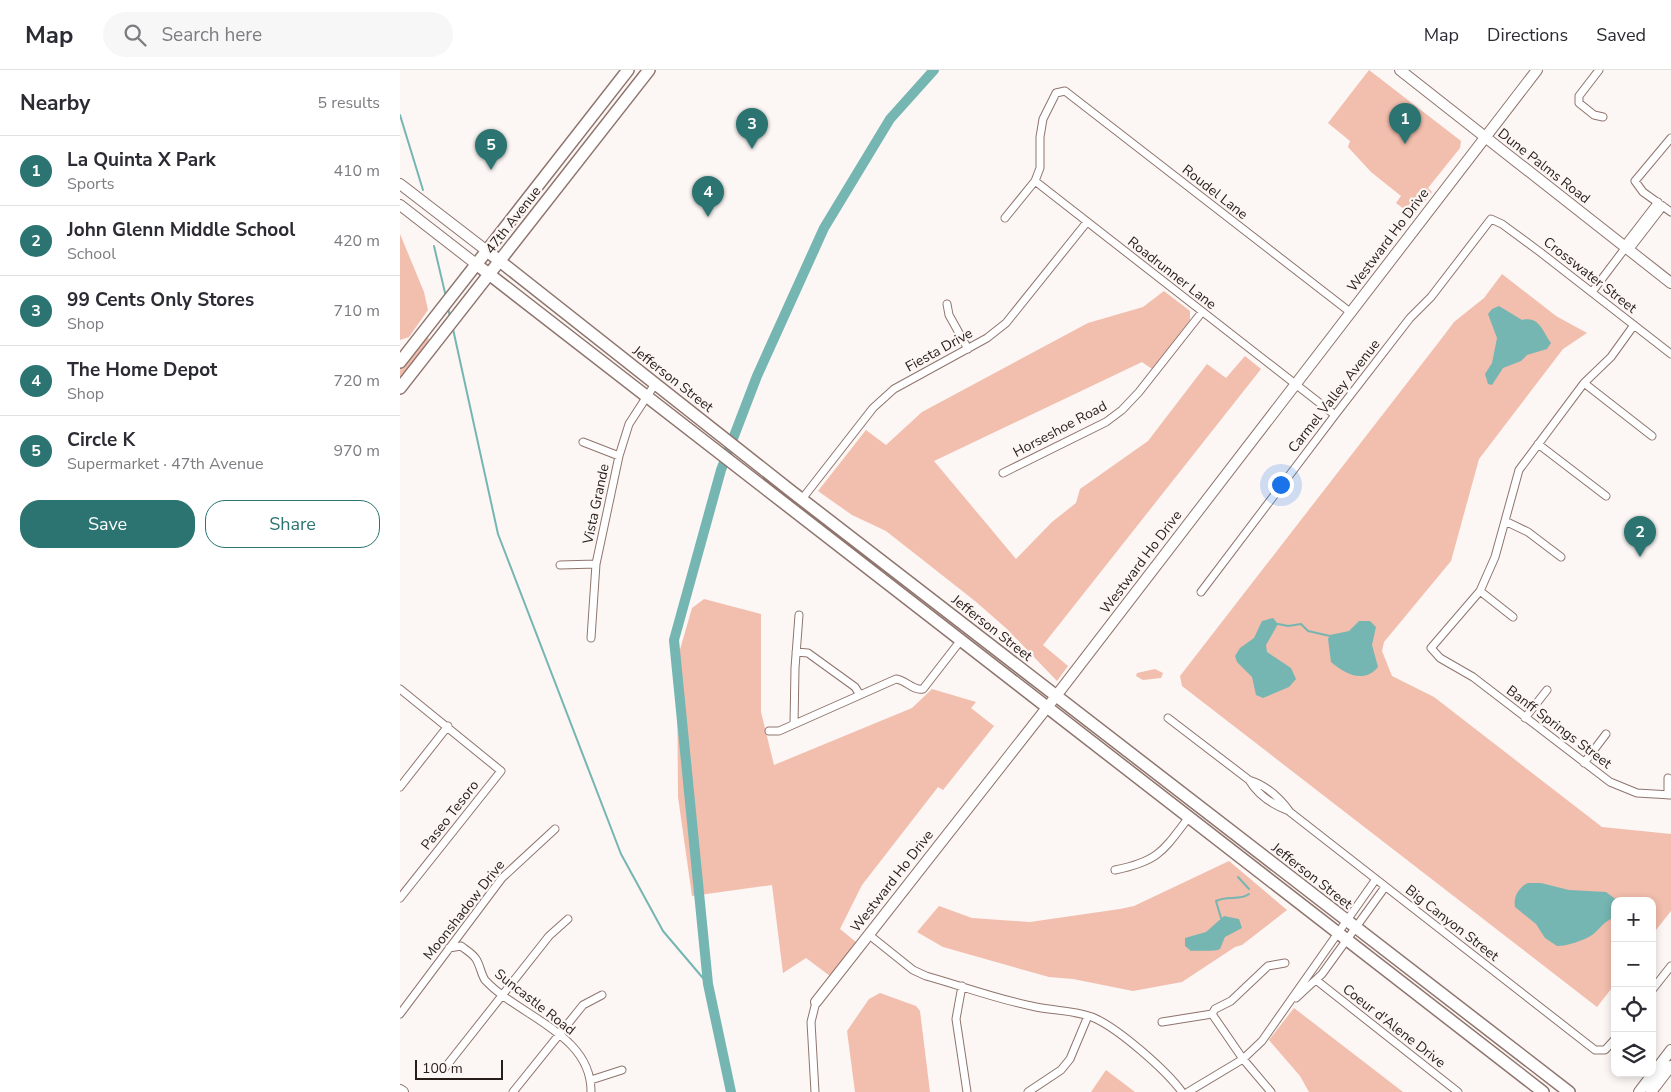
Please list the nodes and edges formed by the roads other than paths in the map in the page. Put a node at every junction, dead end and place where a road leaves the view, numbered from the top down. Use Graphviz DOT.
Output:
graph roads {
  1 [pos="628,70"];
  2 [pos="649,70"];
  3 [pos="1400,70"];
  4 [pos="1536,70"];
  5 [pos="1599,70"];
  6 [pos="1603,117"];
  7 [pos="1485,136"];
  8 [pos="1671,138"];
  9 [pos="1035,181"];
  10 [pos="400,184"];
  11 [pos="1660,204"];
  12 [pos="400,205"];
  13 [pos="1671,212"];
  14 [pos="1005,218"];
  15 [pos="1491,219"];
  16 [pos="1087,222"];
  17 [pos="1626,248"];
  18 [pos="487,251"];
  19 [pos="500,261"];
  20 [pos="476,264"];
  21 [pos="489,274"];
  22 [pos="1671,283"];
  23 [pos="1592,292"];
  24 [pos="946,304"];
  25 [pos="1202,312"];
  26 [pos="1350,312"];
  27 [pos="1634,325"];
  28 [pos="568,335"];
  29 [pos="968,349"];
  30 [pos="1671,354"];
  31 [pos="623,359"];
  32 [pos="400,362"];
  33 [pos="1584,383"];
  34 [pos="655,384"];
  35 [pos="1295,384"];
  36 [pos="400,388"];
  37 [pos="647,396"];
  38 [pos="1335,415"];
  39 [pos="1652,436"];
  40 [pos="583,442"];
  41 [pos="1538,444"];
  42 [pos="620,456"];
  43 [pos="1002,473"];
  44 [pos="1606,496"];
  45 [pos="802,499"];
  46 [pos="1505,521"];
  47 [pos="1561,557"];
  48 [pos="596,564"];
  49 [pos="560,565"];
  50 [pos="1480,591"];
  51 [pos="1201,592"];
  52 [pos="799,614"];
  53 [pos="1513,617"];
  54 [pos="591,638"];
  55 [pos="961,640"];
  56 [pos="796,652"];
  57 [pos="1018,667"];
  58 [pos="400,689"];
  59 [pos="1547,690"];
  60 [pos="860,695"];
  61 [pos="1056,696"];
  62 [pos="1046,706"];
  63 [pos="1168,718"];
  64 [pos="1525,718"];
  65 [pos="794,724"];
  66 [pos="448,726"];
  67 [pos="769,731"];
  68 [pos="1606,734"];
  69 [pos="1584,763"];
  70 [pos="1668,778"];
  71 [pos="400,787"];
  72 [pos="1670,795"];
  73 [pos="1189,817"];
  74 [pos="555,829"];
  75 [pos="1258,852"];
  76 [pos="1115,870"];
  77 [pos="1376,879"];
  78 [pos="1385,886"];
  79 [pos="400,898"];
  80 [pos="568,919"];
  81 [pos="1350,924"];
  82 [pos="868,934"];
  83 [pos="1343,936"];
  84 [pos="449,948"];
  85 [pos="1285,963"];
  86 [pos="1671,966"];
  87 [pos="1316,980"];
  88 [pos="962,986"];
  89 [pos="1654,987"];
  90 [pos="503,993"];
  91 [pos="602,996"];
  92 [pos="816,1002"];
  93 [pos="1288,1005"];
  94 [pos="400,1014"];
  95 [pos="1212,1014"];
  96 [pos="1088,1016"];
  97 [pos="1162,1022"];
  98 [pos="559,1034"];
  99 [pos="1611,1043"];
  100 [pos="1671,1050"];
  101 [pos="1243,1060"];
  102 [pos="1671,1066"];
  103 [pos="444,1069"];
  104 [pos="622,1070"];
  105 [pos="591,1080"];
  106 [pos="513,1092"];
  107 [pos="591,1092"];
  108 [pos="815,1092"];
  109 [pos="967,1092"];
  110 [pos="1028,1092"];
  111 [pos="1182,1092"];
  112 [pos="1188,1092"];
  113 [pos="1271,1092"];
  114 [pos="1458,1092"];
  115 [pos="1543,1092"];
  116 [pos="1569,1092"];
  117 [pos="1639,1092"];
  118 [pos="1651,1092"];
  1 -- 18 [label="main road, 47th Avenue"];
  2 -- 19 [label="main road, 47th Avenue"];
  3 -- 7 [label="street, Dune Palms Road"];
  4 -- 7 [label="street, Westward Ho Drive"];
  5 -- 6 [label="street"];
  7 -- 17 [label="street, Dune Palms Road"];
  7 -- 26 [label="street, Westward Ho Drive"];
  8 -- 11 [label="street"];
  9 -- 14 [label="street"];
  9 -- 16 [label="street, Roadrunner Lane"];
  9 -- 26 [label="street, Roudel Lane"];
  10 -- 18 [label="street, Jefferson Street"];
  11 -- 13 [label="street"];
  11 -- 17 [label="street"];
  12 -- 20 [label="street, Jefferson Street"];
  15 -- 23 [label="street, Crosswater Street"];
  15 -- 38 [label="street, Carmel Valley Avenue"];
  16 -- 25 [label="street, Roadrunner Lane"];
  16 -- 29 [label="street, Fiesta Drive"];
  17 -- 22 [label="street, Dune Palms Road"];
  17 -- 23 [label="street"];
  18 -- 19 [label="main road, Jefferson Street"];
  18 -- 20 [label="main road, 47th Avenue"];
  19 -- 21 [label="main road, 47th Avenue"];
  19 -- 31 [label="main road, Jefferson Street"];
  20 -- 21 [label="main road, Jefferson Street"];
  20 -- 32 [label="main road, 47th Avenue"];
  21 -- 28 [label="main road, Jefferson Street"];
  21 -- 36 [label="main road, 47th Avenue"];
  23 -- 27 [label="street, Crosswater Street"];
  24 -- 29 [label="street"];
  25 -- 35 [label="street, Roadrunner Lane"];
  25 -- 43 [label="street, Horseshoe Road"];
  26 -- 35 [label="street, Westward Ho Drive"];
  27 -- 30 [label="street, Crosswater Street"];
  27 -- 33 [label="street"];
  28 -- 31 [label="main road"];
  28 -- 37 [label="main road, Jefferson Street"];
  29 -- 45 [label="street, Fiesta Drive"];
  31 -- 34 [label="main road, Jefferson Street"];
  33 -- 39 [label="street"];
  33 -- 41 [label="street"];
  34 -- 37 [label="street, Vista Grande"];
  34 -- 45 [label="main road, Jefferson Street"];
  35 -- 38 [label="street, Roadrunner Lane"];
  35 -- 61 [label="street, Westward Ho Drive"];
  37 -- 42 [label="street, Vista Grande"];
  37 -- 55 [label="main road, Jefferson Street"];
  38 -- 51 [label="street, Carmel Valley Avenue"];
  40 -- 42 [label="street"];
  41 -- 44 [label="street"];
  41 -- 46 [label="street"];
  42 -- 48 [label="street, Vista Grande"];
  45 -- 57 [label="main road, Jefferson Street"];
  46 -- 47 [label="street"];
  46 -- 50 [label="street"];
  48 -- 49 [label="street"];
  48 -- 54 [label="street, Vista Grande"];
  50 -- 53 [label="street"];
  50 -- 64 [label="street, Banff Springs Street"];
  52 -- 56 [label="street"];
  55 -- 57 [label="main road"];
  55 -- 60 [label="street"];
  55 -- 62 [label="main road, Jefferson Street"];
  56 -- 60 [label="street"];
  56 -- 65 [label="street"];
  57 -- 61 [label="main road, Jefferson Street"];
  58 -- 66 [label="street"];
  59 -- 64 [label="street"];
  60 -- 65 [label="street"];
  61 -- 62 [label="street, Westward Ho Drive"];
  61 -- 75 [label="main road, Jefferson Street"];
  62 -- 73 [label="main road, Jefferson Street"];
  62 -- 82 [label="street, Westward Ho Drive"];
  63 -- 77 [label="street, Big Canyon Street"];
  64 -- 69 [label="street, Banff Springs Street"];
  65 -- 67 [label="street"];
  66 -- 71 [label="street"];
  66 -- 79 [label="street, Paseo Tesoro"];
  68 -- 69 [label="street"];
  69 -- 72 [label="street, Banff Springs Street"];
  70 -- 72 [label="street"];
  73 -- 75 [label="main road"];
  73 -- 76 [label="street"];
  73 -- 83 [label="main road, Jefferson Street"];
  74 -- 84 [label="street, Moonshadow Drive"];
  75 -- 81 [label="main road, Jefferson Street"];
  77 -- 78 [label="street, Big Canyon Street"];
  77 -- 81 [label="street"];
  78 -- 81 [label="street"];
  78 -- 99 [label="street, Big Canyon Street"];
  80 -- 90 [label="street"];
  81 -- 83 [label="street"];
  81 -- 83 [label="street"];
  81 -- 116 [label="main road, Jefferson Street"];
  82 -- 88 [label="street"];
  82 -- 92 [label="street, Westward Ho Drive"];
  83 -- 87 [label="street"];
  83 -- 93 [label="street"];
  83 -- 115 [label="main road, Jefferson Street"];
  84 -- 90 [label="street, Suncastle Road"];
  84 -- 94 [label="street, Moonshadow Drive"];
  85 -- 95 [label="street"];
  86 -- 89 [label="street"];
  87 -- 93 [label="street"];
  87 -- 114 [label="street, Coeur d'Alene Drive"];
  88 -- 96 [label="street"];
  88 -- 109 [label="street"];
  90 -- 98 [label="street, Suncastle Road"];
  90 -- 103 [label="street"];
  91 -- 98 [label="street"];
  92 -- 108 [label="street"];
  93 -- 101 [label="street"];
  95 -- 97 [label="street"];
  95 -- 101 [label="street"];
  96 -- 110 [label="street"];
  96 -- 111 [label="street"];
  98 -- 105 [label="street, Suncastle Road"];
  98 -- 106 [label="street"];
  100 -- 117 [label="street"];
  101 -- 112 [label="street"];
  101 -- 113 [label="street"];
  102 -- 118 [label="street"];
  104 -- 105 [label="street"];
  105 -- 107 [label="street, Suncastle Road"];
}
